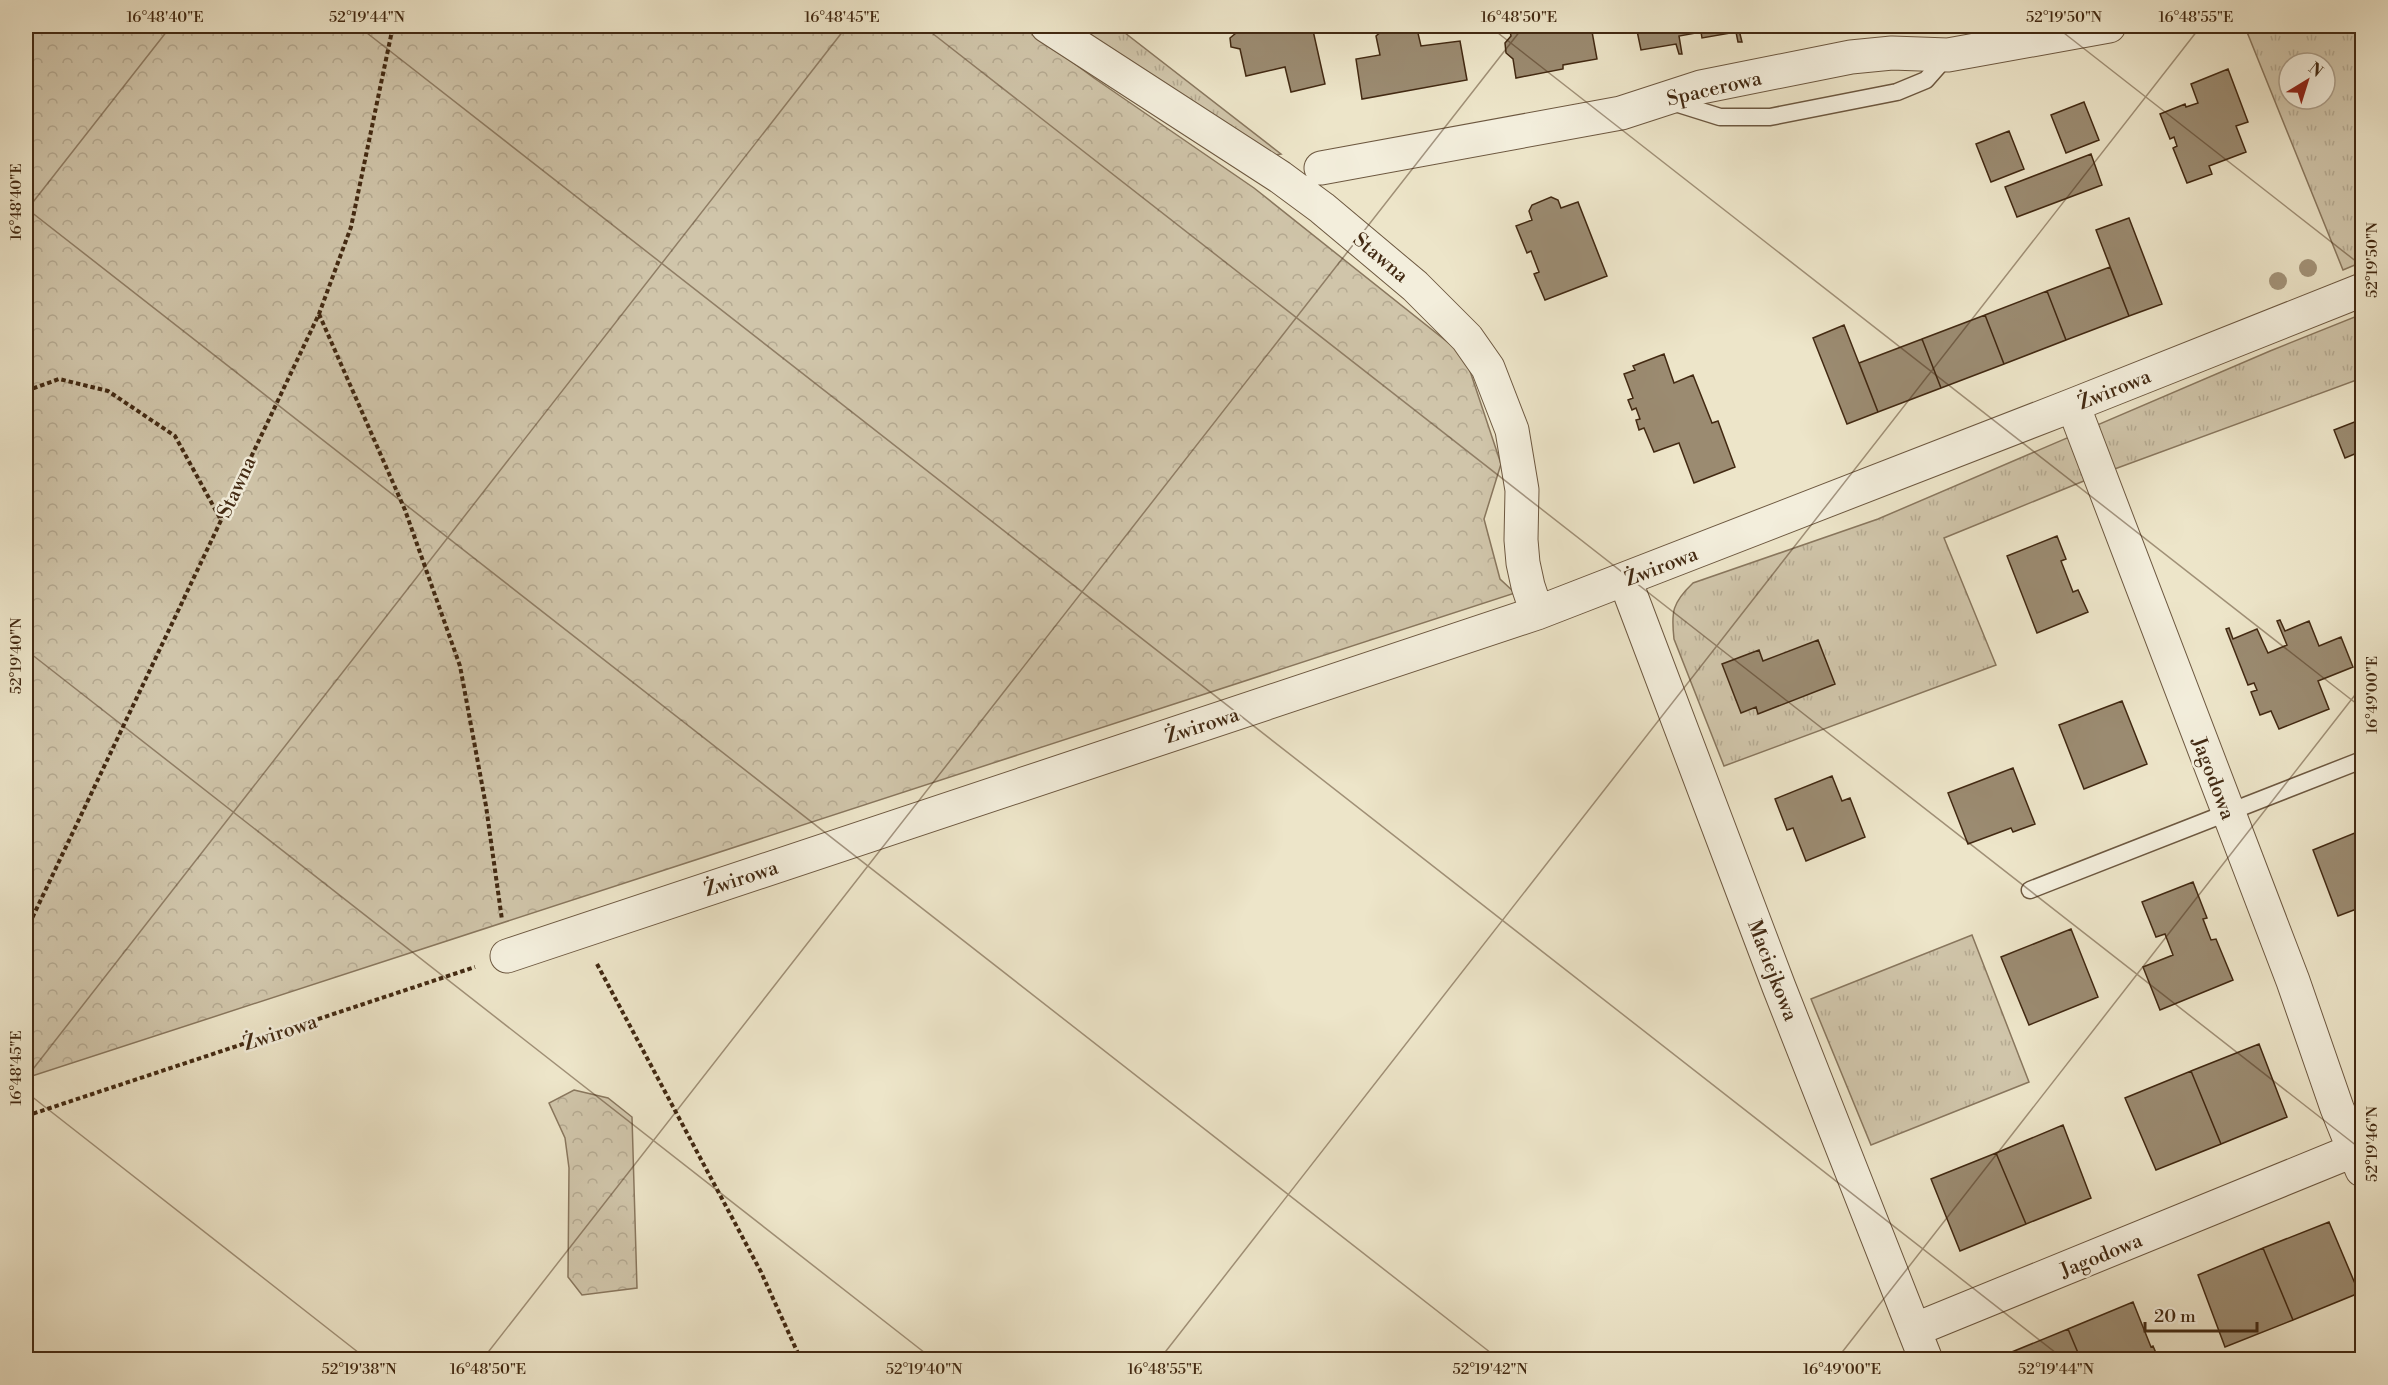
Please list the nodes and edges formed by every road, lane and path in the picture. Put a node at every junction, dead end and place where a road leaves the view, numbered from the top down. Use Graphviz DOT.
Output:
graph roads {
  1 [pos="393,26"];
  2 [pos="1047,26"];
  3 [pos="2109,26"];
  4 [pos="1948,55"];
  5 [pos="1662,99"];
  6 [pos="1321,168"];
  7 [pos="2362,290"];
  8 [pos="319,314"];
  9 [pos="26,391"];
  10 [pos="2073,405"];
  11 [pos="221,520"];
  12 [pos="1625,580"];
  13 [pos="1537,613"];
  14 [pos="2362,760"];
  15 [pos="2228,814"];
  16 [pos="2030,890"];
  17 [pos="26,931"];
  18 [pos="579,932"];
  19 [pos="507,956"];
  20 [pos="26,1116"];
  21 [pos="2360,1156"];
  22 [pos="1920,1345"];
  23 [pos="801,1359"];
  1 -- 8 [label="path, Stawna"];
  2 -- 13 [label="street, Stawna"];
  3 -- 4 [label="street, Spacerowa"];
  4 -- 5 [label="street, Spacerowa"];
  4 -- 5 [label="lane"];
  5 -- 6 [label="street, Spacerowa"];
  7 -- 10 [label="street, Żwirowa"];
  8 -- 11 [label="path, Stawna"];
  8 -- 19 [label="path"];
  9 -- 11 [label="path"];
  10 -- 12 [label="street, Żwirowa"];
  10 -- 15 [label="street, Jagodowa"];
  11 -- 17 [label="path, Stawna"];
  12 -- 13 [label="street, Żwirowa"];
  12 -- 22 [label="street, Maciejkowa"];
  13 -- 18 [label="street, Żwirowa"];
  14 -- 15 [label="lane"];
  15 -- 16 [label="lane"];
  15 -- 21 [label="street, Jagodowa"];
  18 -- 19 [label="street, Żwirowa"];
  18 -- 23 [label="path"];
  19 -- 20 [label="path, Żwirowa"];
  21 -- 22 [label="street, Jagodowa"];
}
